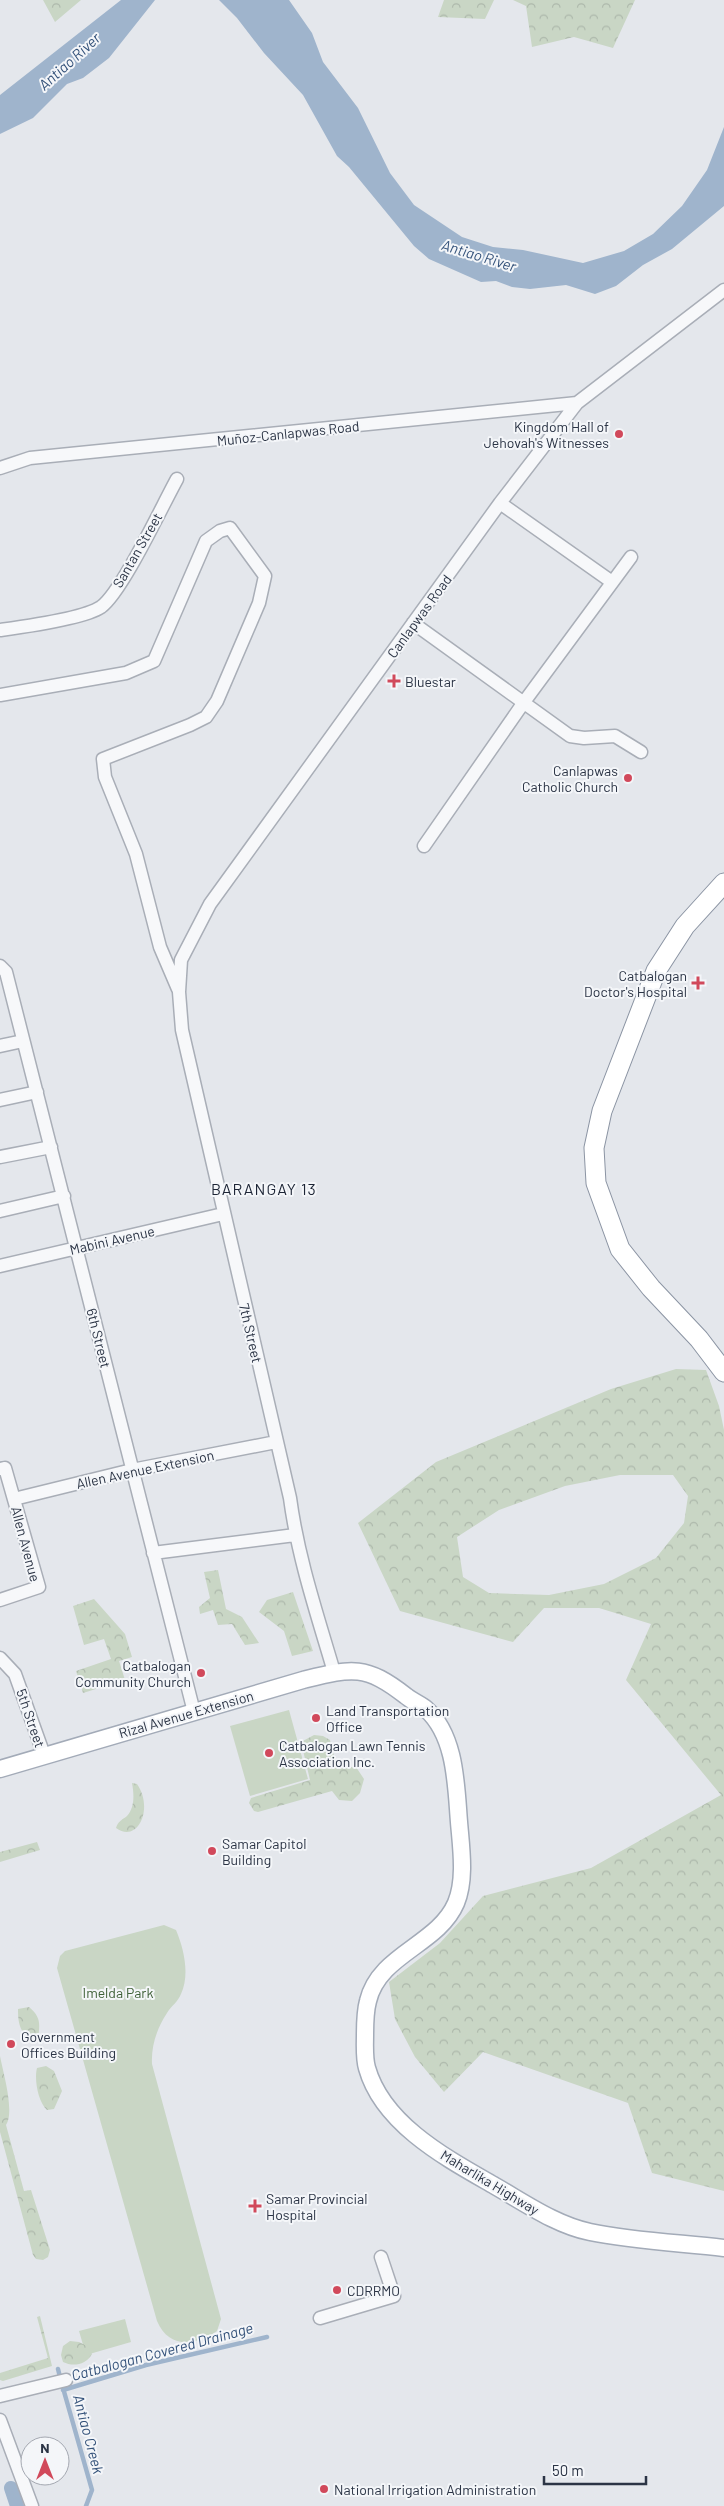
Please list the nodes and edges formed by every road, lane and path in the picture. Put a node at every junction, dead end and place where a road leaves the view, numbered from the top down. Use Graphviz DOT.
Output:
graph roads {
  1 [pos="724,290"];
  2 [pos="578,404"];
  3 [pos="0,468"];
  4 [pos="177,479"];
  5 [pos="500,503"];
  6 [pos="631,557"];
  7 [pos="612,582"];
  8 [pos="414,623"];
  9 [pos="0,630"];
  10 [pos="0,695"];
  11 [pos="524,702"];
  12 [pos="641,752"];
  13 [pos="424,846"];
  14 [pos="724,883"];
  15 [pos="2,970"];
  16 [pos="179,992"];
  17 [pos="23,1041"];
  18 [pos="0,1046"];
  19 [pos="37,1092"];
  20 [pos="0,1100"];
  21 [pos="51,1147"];
  22 [pos="0,1157"];
  23 [pos="64,1196"];
  24 [pos="0,1212"];
  25 [pos="223,1214"];
  26 [pos="76,1249"];
  27 [pos="0,1266"];
  28 [pos="724,1372"];
  29 [pos="276,1442"];
  30 [pos="0,1469"];
  31 [pos="132,1470"];
  32 [pos="14,1499"];
  33 [pos="295,1535"];
  34 [pos="153,1553"];
  35 [pos="0,1600"];
  36 [pos="0,1658"];
  37 [pos="334,1672"];
  38 [pos="374,1674"];
  39 [pos="194,1712"];
  40 [pos="44,1755"];
  41 [pos="0,1769"];
  42 [pos="724,2248"];
  43 [pos="382,2257"];
  44 [pos="320,2318"];
  45 [pos="61,2381"];
  46 [pos="0,2396"];
  47 [pos="0,2420"];
  48 [pos="32,2506"];
  1 -- 2 [label="street, Canlapwas Road"];
  2 -- 3 [label="street, Muñoz-Canlapwas Road"];
  2 -- 5 [label="street, Canlapwas Road"];
  4 -- 9 [label="street, Santan Street"];
  5 -- 7 [label="street"];
  5 -- 8 [label="street, Canlapwas Road"];
  6 -- 7 [label="street"];
  7 -- 11 [label="street"];
  8 -- 11 [label="street"];
  8 -- 16 [label="street, Canlapwas Road"];
  10 -- 16 [label="street"];
  11 -- 12 [label="street"];
  11 -- 13 [label="street"];
  14 -- 28 [label="highway"];
  15 -- 17 [label="street, 6th Street"];
  16 -- 25 [label="street, 7th Street"];
  17 -- 18 [label="street"];
  17 -- 19 [label="street, 6th Street"];
  19 -- 20 [label="street"];
  19 -- 21 [label="street, 6th Street"];
  21 -- 22 [label="street"];
  21 -- 23 [label="street, 6th Street"];
  23 -- 24 [label="street"];
  23 -- 26 [label="street, 6th Street"];
  25 -- 26 [label="street, Mabini Avenue"];
  25 -- 29 [label="street, 7th Street"];
  26 -- 27 [label="street, Mabini Avenue"];
  26 -- 31 [label="street, 6th Street"];
  29 -- 31 [label="street, Allen Avenue Extension"];
  29 -- 33 [label="street, 7th Street"];
  30 -- 32 [label="street, Allen Avenue"];
  31 -- 32 [label="street, Allen Avenue Extension"];
  31 -- 34 [label="street, 6th Street"];
  32 -- 35 [label="street, Allen Avenue"];
  33 -- 34 [label="street"];
  33 -- 37 [label="street, 7th Street"];
  34 -- 39 [label="street, 6th Street"];
  36 -- 40 [label="street, 5th Street"];
  37 -- 38 [label="main road, Rizal Avenue Extension"];
  37 -- 39 [label="main road, Rizal Avenue Extension"];
  38 -- 42 [label="main road, Maharlika Highway"];
  39 -- 40 [label="main road, Rizal Avenue Extension"];
  40 -- 41 [label="main road, Rizal Avenue Extension"];
  43 -- 44 [label="street"];
  45 -- 46 [label="street"];
  47 -- 48 [label="street"];
}
